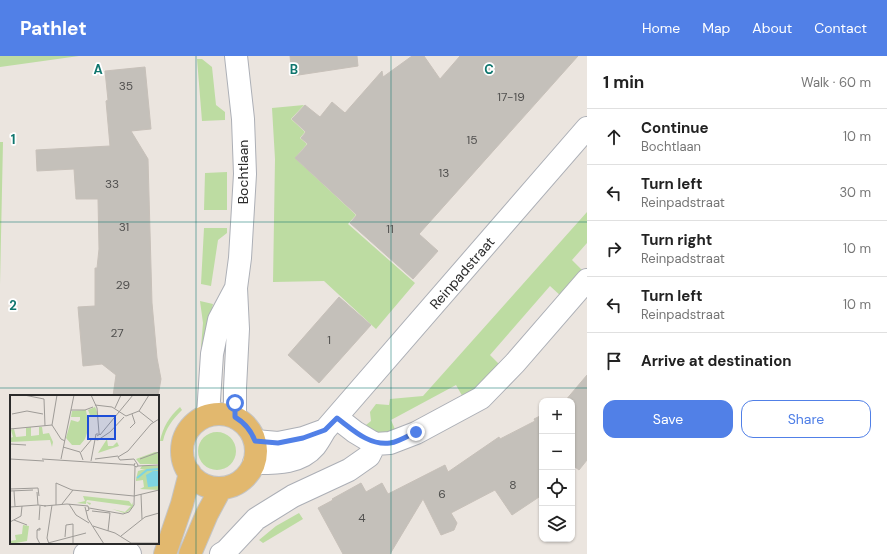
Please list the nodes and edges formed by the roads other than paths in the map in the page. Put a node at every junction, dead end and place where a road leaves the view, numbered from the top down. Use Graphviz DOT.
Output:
graph roads {
  1 [pos="236,56"];
  2 [pos="587,128"];
  3 [pos="587,280"];
  4 [pos="236,288"];
  5 [pos="208,415"];
  6 [pos="235,417"];
  7 [pos="331,424"];
  8 [pos="255,441"];
  9 [pos="375,444"];
  10 [pos="254,463"];
  11 [pos="190,473"];
  12 [pos="221,488"];
  13 [pos="93,549"];
  14 [pos="130,554"];
  15 [pos="164,554"];
  16 [pos="190,554"];
  17 [pos="221,554"];
  1 -- 4 [label="street, Bochtlaan"];
  2 -- 7 [label="street, Reinpadstraat"];
  3 -- 9 [label="street"];
  4 -- 5 [label="street, Bochtlaan"];
  4 -- 6 [label="street, Bochtlaan"];
  5 -- 6 [label="main road"];
  5 -- 11 [label="main road"];
  6 -- 8 [label="main road"];
  7 -- 8 [label="street, Reinpadstraat"];
  7 -- 9 [label="street"];
  7 -- 10 [label="street, Reinpadstraat"];
  8 -- 10 [label="main road"];
  9 -- 17 [label="street"];
  10 -- 12 [label="main road"];
  11 -- 12 [label="main road"];
  11 -- 15 [label="main road"];
  12 -- 16 [label="main road"];
  13 -- 14 [label="street"];
}
